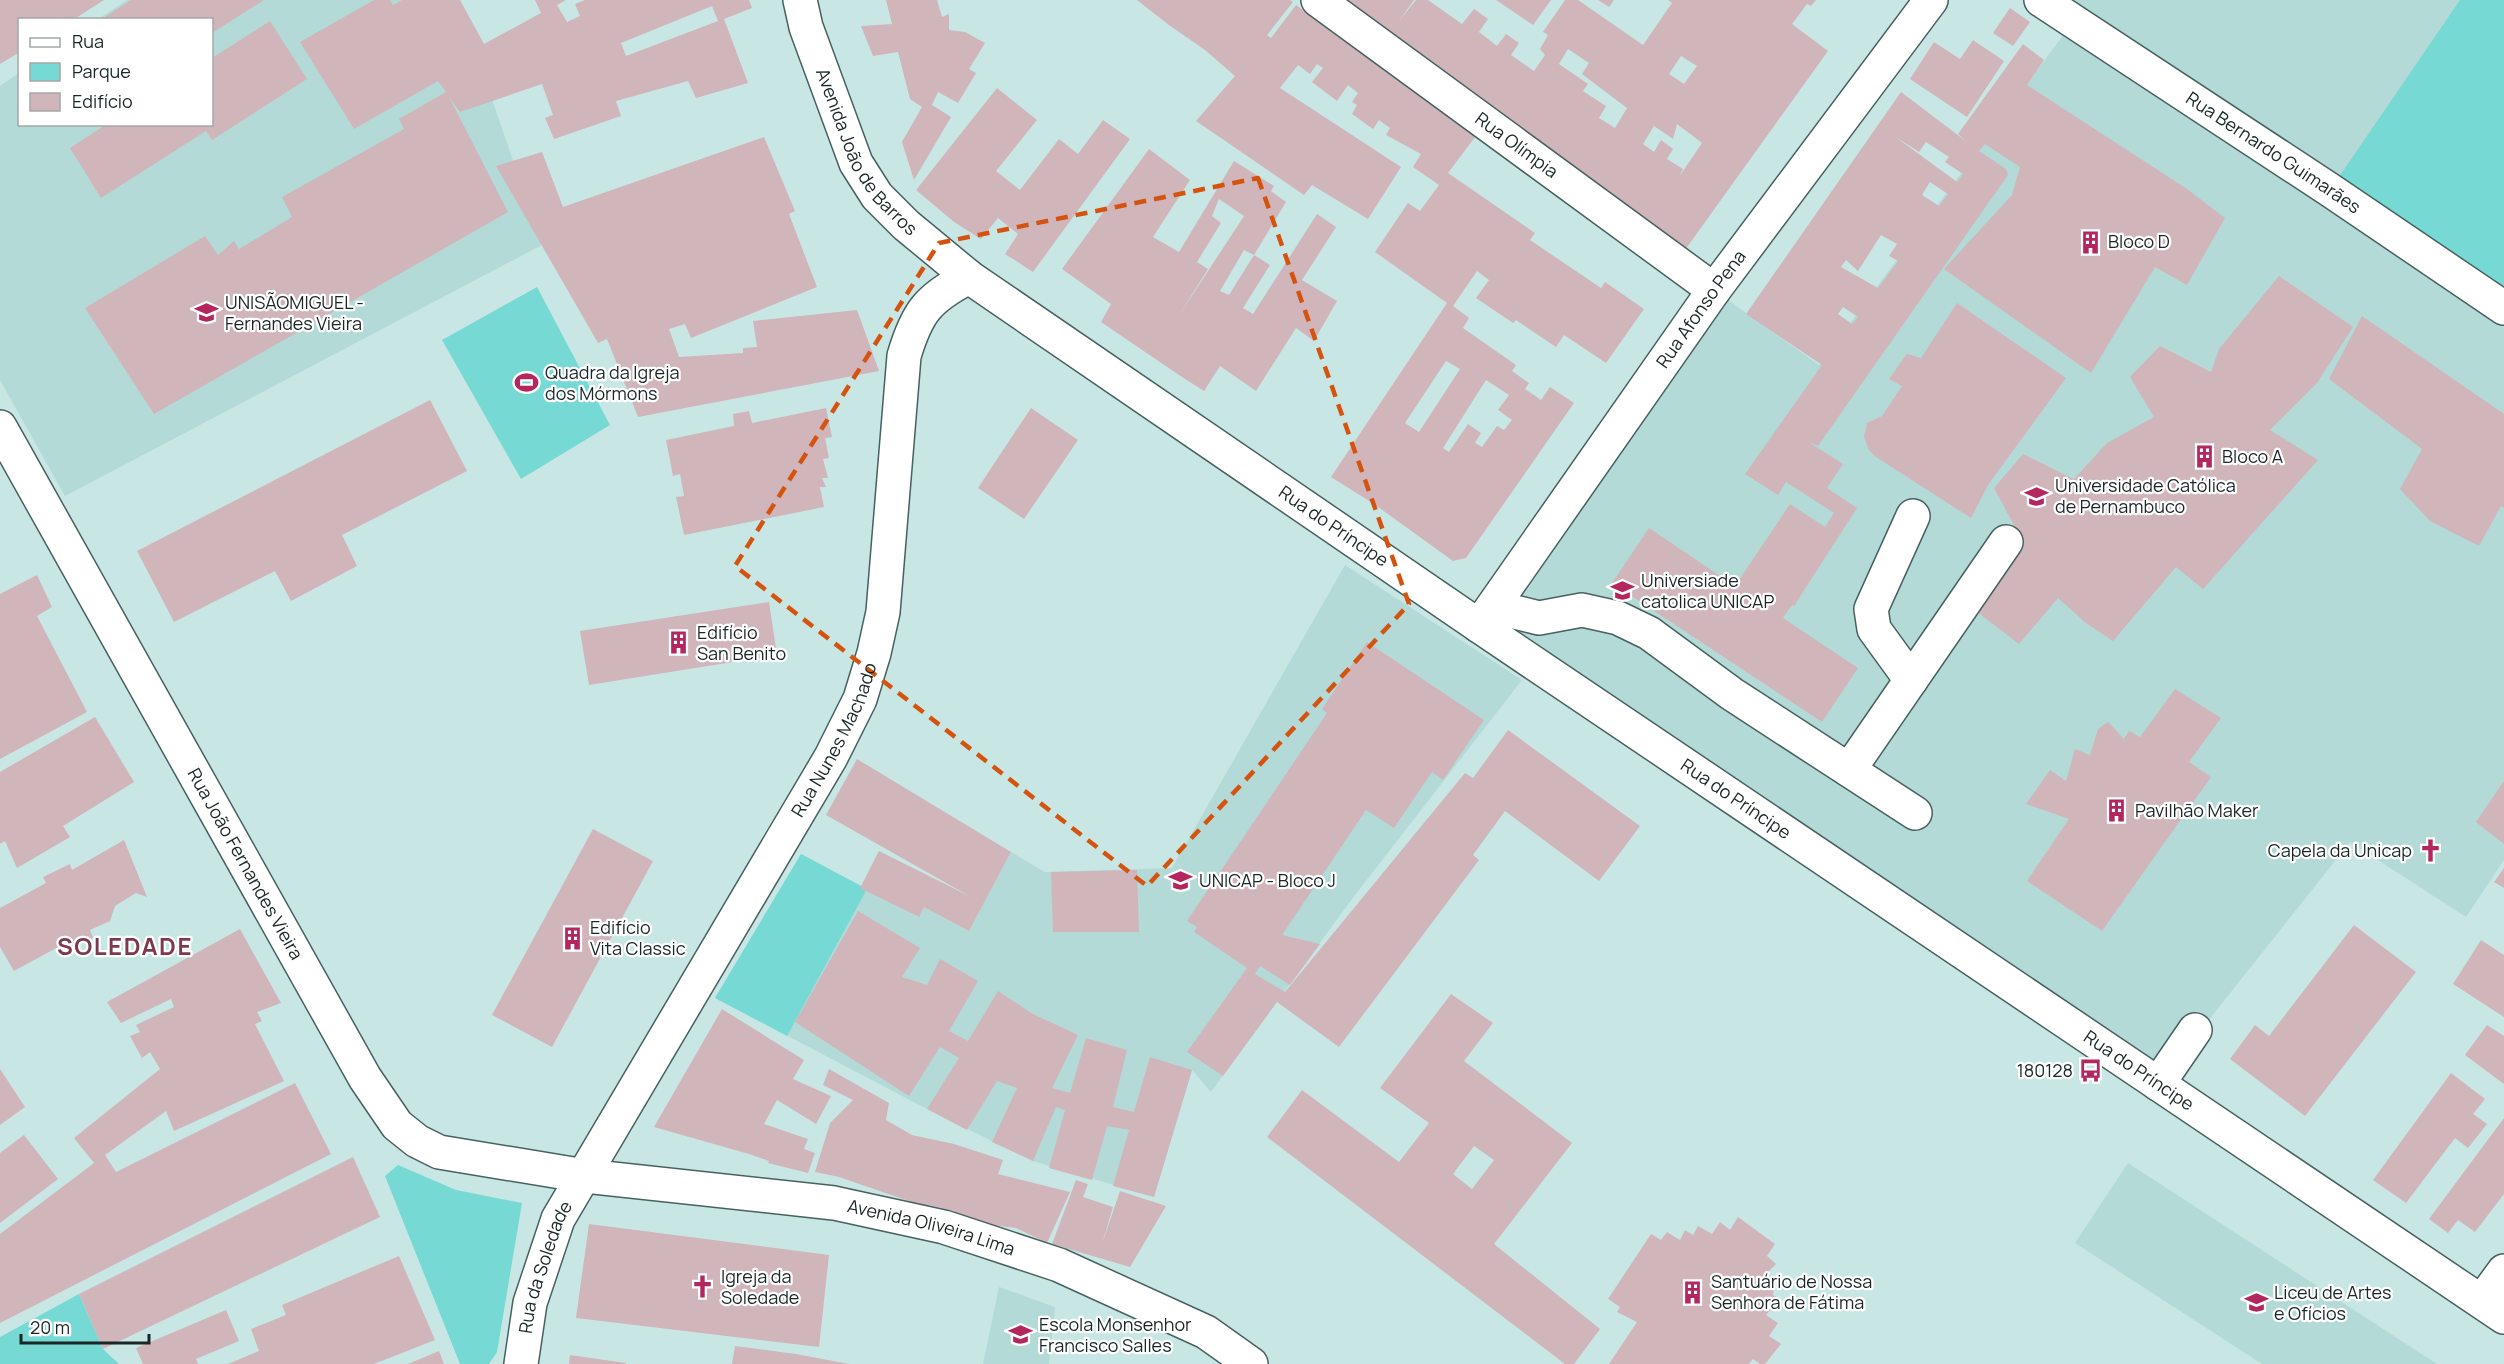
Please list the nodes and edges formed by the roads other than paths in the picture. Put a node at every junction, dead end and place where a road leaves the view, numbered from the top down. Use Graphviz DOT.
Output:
graph roads {
  1 [pos="800,0"];
  2 [pos="1318,0"];
  3 [pos="1931,0"];
  4 [pos="2041,0"];
  5 [pos="969,277"];
  6 [pos="1714,290"];
  7 [pos="2504,308"];
  8 [pos="0,427"];
  9 [pos="1913,516"];
  10 [pos="2006,542"];
  11 [pos="1486,616"];
  12 [pos="1911,680"];
  13 [pos="1849,770"];
  14 [pos="1915,813"];
  15 [pos="2195,1030"];
  16 [pos="2158,1084"];
  17 [pos="585,1176"];
  18 [pos="2504,1271"];
  19 [pos="2493,1309"];
  20 [pos="521,1364"];
  21 [pos="1251,1364"];
  1 -- 5 [label="street, Avenida João de Barros"];
  2 -- 6 [label="street, Rua Olímpia"];
  3 -- 6 [label="street, Rua Afonso Pena"];
  4 -- 7 [label="street, Rua Bernardo Guimarães"];
  5 -- 11 [label="street, Rua do Príncipe"];
  5 -- 17 [label="street, Rua Nunes Machado"];
  6 -- 11 [label="street, Rua Afonso Pena"];
  8 -- 17 [label="street, Rua João Fernandes Vieira"];
  9 -- 12 [label="street"];
  10 -- 12 [label="street"];
  11 -- 13 [label="street"];
  11 -- 16 [label="street, Rua do Príncipe"];
  12 -- 13 [label="street"];
  13 -- 14 [label="street"];
  15 -- 16 [label="street"];
  16 -- 19 [label="street, Rua do Príncipe"];
  17 -- 20 [label="street, Rua da Soledade"];
  17 -- 21 [label="street, Avenida Oliveira Lima"];
  18 -- 19 [label="street"];
}
